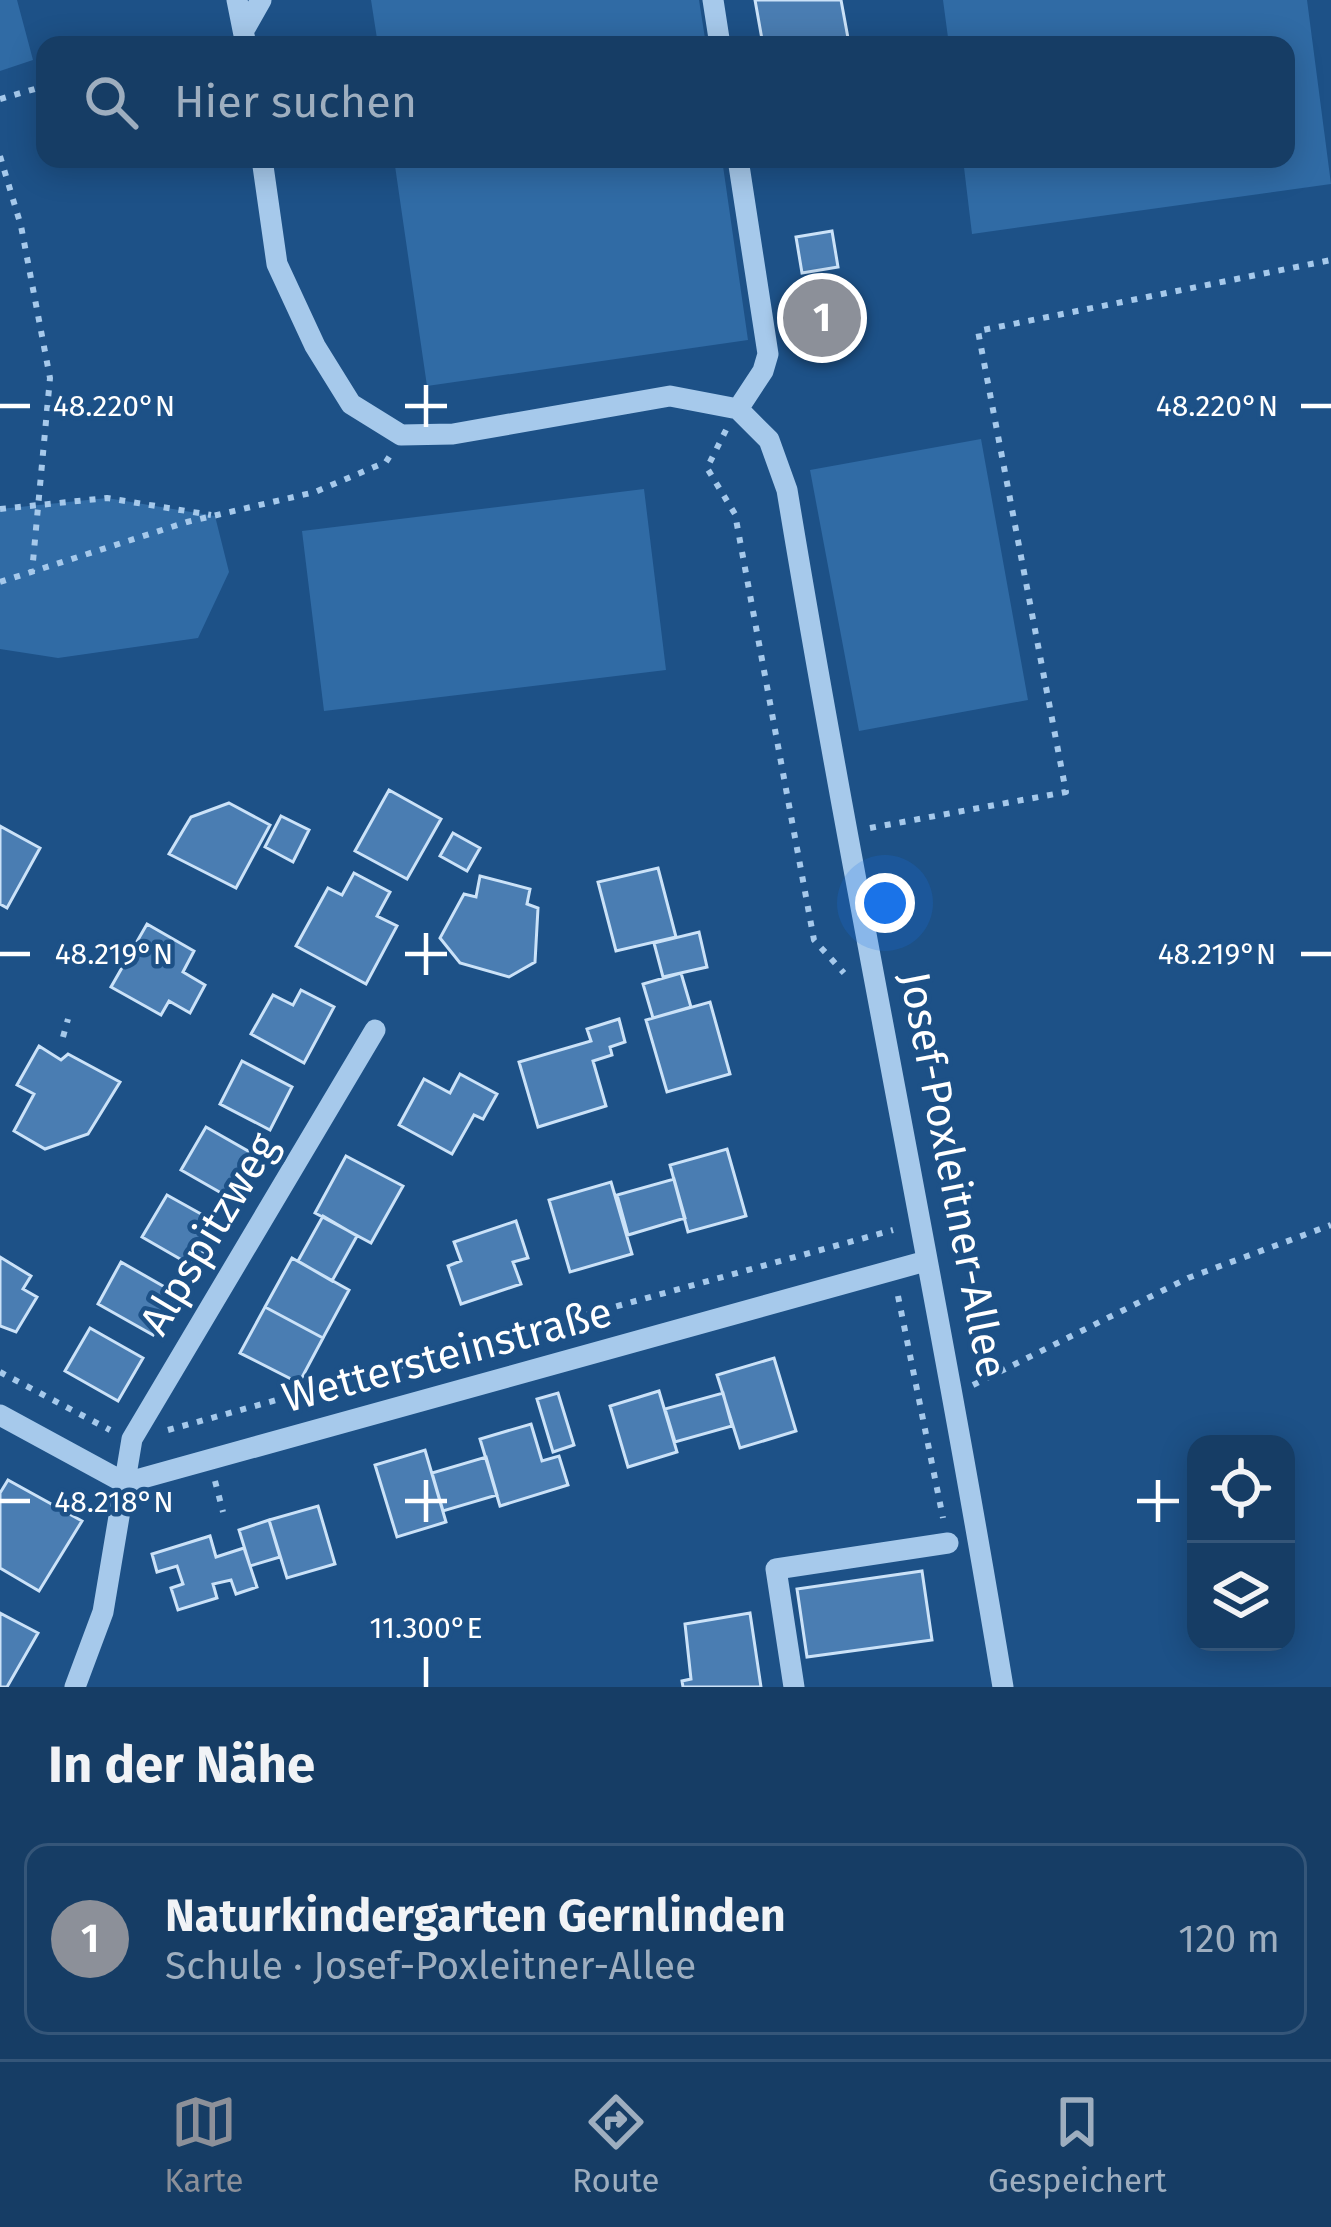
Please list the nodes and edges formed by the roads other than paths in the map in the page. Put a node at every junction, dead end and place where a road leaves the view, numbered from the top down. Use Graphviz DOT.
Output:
graph roads {
  1 [pos="237,0"];
  2 [pos="261,0"];
  3 [pos="713,0"];
  4 [pos="245,36"];
  5 [pos="246,36"];
  6 [pos="719,36"];
  7 [pos="263,168"];
  8 [pos="739,168"];
  9 [pos="738,409"];
  10 [pos="375,1030"];
  11 [pos="926,1261"];
  12 [pos="0,1415"];
  13 [pos="125,1483"];
  14 [pos="948,1544"];
  15 [pos="75,1687"];
  16 [pos="794,1687"];
  17 [pos="1003,1687"];
  1 -- 4 [label="street"];
  2 -- 5 [label="street"];
  3 -- 6 [label="street"];
  7 -- 9 [label="street"];
  8 -- 9 [label="street"];
  9 -- 11 [label="street, Josef-Poxleitner-Allee"];
  10 -- 13 [label="street, Alpspitzweg"];
  11 -- 13 [label="street, Wettersteinstraße"];
  11 -- 17 [label="street, Josef-Poxleitner-Allee"];
  12 -- 13 [label="street"];
  13 -- 15 [label="street, Alpspitzweg"];
  14 -- 16 [label="street"];
}
